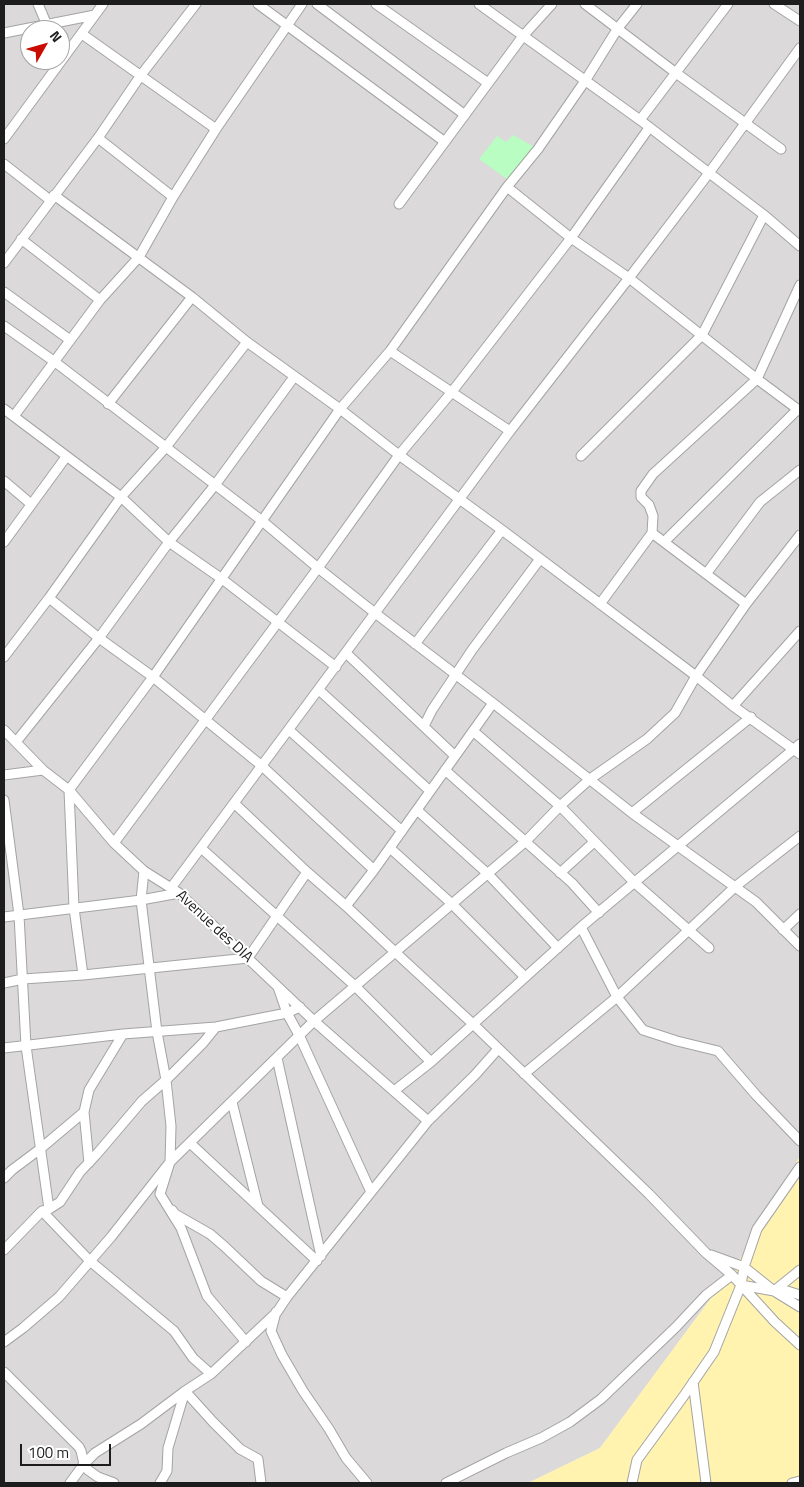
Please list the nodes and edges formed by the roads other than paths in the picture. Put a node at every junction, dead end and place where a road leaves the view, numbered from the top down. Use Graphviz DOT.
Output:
graph roads {
  1 [pos="38,4"];
  2 [pos="103,4"];
  3 [pos="196,4"];
  4 [pos="258,4"];
  5 [pos="302,4"];
  6 [pos="317,4"];
  7 [pos="376,4"];
  8 [pos="479,4"];
  9 [pos="552,4"];
  10 [pos="585,4"];
  11 [pos="637,4"];
  12 [pos="728,4"];
  13 [pos="774,4"];
  14 [pos="95,15"];
  15 [pos="45,20"];
  16 [pos="70,21"];
  17 [pos="800,21"];
  18 [pos="287,25"];
  19 [pos="618,28"];
  20 [pos="20,31"];
  21 [pos="4,33"];
  22 [pos="82,34"];
  23 [pos="523,36"];
  24 [pos="70,48"];
  25 [pos="800,48"];
  26 [pos="53,70"];
  27 [pos="676,73"];
  28 [pos="141,75"];
  29 [pos="585,81"];
  30 [pos="488,83"];
  31 [pos="465,115"];
  32 [pos="640,120"];
  33 [pos="745,122"];
  34 [pos="649,128"];
  35 [pos="216,129"];
  36 [pos="98,138"];
  37 [pos="4,139"];
  38 [pos="445,142"];
  39 [pos="781,149"];
  40 [pos="4,164"];
  41 [pos="709,173"];
  42 [pos="506,186"];
  43 [pos="52,197"];
  44 [pos="173,197"];
  45 [pos="399,204"];
  46 [pos="764,215"];
  47 [pos="572,238"];
  48 [pos="21,239"];
  49 [pos="800,246"];
  50 [pos="139,257"];
  51 [pos="4,263"];
  52 [pos="629,278"];
  53 [pos="800,285"];
  54 [pos="4,292"];
  55 [pos="192,297"];
  56 [pos="100,300"];
  57 [pos="4,326"];
  58 [pos="702,335"];
  59 [pos="70,340"];
  60 [pos="247,342"];
  61 [pos="390,351"];
  62 [pos="55,362"];
  63 [pos="294,377"];
  64 [pos="757,379"];
  65 [pos="452,393"];
  66 [pos="108,404"];
  67 [pos="4,409"];
  68 [pos="340,409"];
  69 [pos="799,410"];
  70 [pos="14,416"];
  71 [pos="510,431"];
  72 [pos="166,447"];
  73 [pos="399,455"];
  74 [pos="581,456"];
  75 [pos="66,457"];
  76 [pos="800,470"];
  77 [pos="4,481"];
  78 [pos="215,485"];
  79 [pos="121,497"];
  80 [pos="460,499"];
  81 [pos="31,504"];
  82 [pos="262,520"];
  83 [pos="502,530"];
  84 [pos="652,533"];
  85 [pos="800,535"];
  86 [pos="4,542"];
  87 [pos="169,542"];
  88 [pos="664,542"];
  89 [pos="540,558"];
  90 [pos="318,568"];
  91 [pos="706,574"];
  92 [pos="222,579"];
  93 [pos="49,598"];
  94 [pos="600,604"];
  95 [pos="746,604"];
  96 [pos="375,613"];
  97 [pos="278,623"];
  98 [pos="800,631"];
  99 [pos="99,638"];
  100 [pos="415,644"];
  101 [pos="346,653"];
  102 [pos="4,657"];
  103 [pos="336,667"];
  104 [pos="456,675"];
  105 [pos="696,676"];
  106 [pos="153,678"];
  107 [pos="319,690"];
  108 [pos="493,703"];
  109 [pos="734,706"];
  110 [pos="751,717"];
  111 [pos="205,720"];
  112 [pos="424,726"];
  113 [pos="4,730"];
  114 [pos="289,730"];
  115 [pos="473,731"];
  116 [pos="16,742"];
  117 [pos="798,749"];
  118 [pos="455,756"];
  119 [pos="262,766"];
  120 [pos="43,770"];
  121 [pos="446,770"];
  122 [pos="4,775"];
  123 [pos="590,779"];
  124 [pos="69,790"];
  125 [pos="430,791"];
  126 [pos="4,800"];
  127 [pos="234,803"];
  128 [pos="560,806"];
  129 [pos="416,810"];
  130 [pos="632,813"];
  131 [pos="402,831"];
  132 [pos="800,836"];
  133 [pos="114,842"];
  134 [pos="526,842"];
  135 [pos="594,842"];
  136 [pos="679,847"];
  137 [pos="201,848"];
  138 [pos="390,848"];
  139 [pos="374,870"];
  140 [pos="144,871"];
  141 [pos="307,872"];
  142 [pos="560,873"];
  143 [pos="488,874"];
  144 [pos="635,883"];
  145 [pos="736,886"];
  146 [pos="175,890"];
  147 [pos="141,900"];
  148 [pos="452,904"];
  149 [pos="346,906"];
  150 [pos="74,908"];
  151 [pos="599,913"];
  152 [pos="800,914"];
  153 [pos="19,915"];
  154 [pos="277,916"];
  155 [pos="4,917"];
  156 [pos="581,928"];
  157 [pos="783,930"];
  158 [pos="689,931"];
  159 [pos="800,946"];
  160 [pos="558,948"];
  161 [pos="709,948"];
  162 [pos="394,952"];
  163 [pos="248,958"];
  164 [pos="149,968"];
  165 [pos="83,975"];
  166 [pos="525,977"];
  167 [pos="23,980"];
  168 [pos="4,982"];
  169 [pos="355,986"];
  170 [pos="278,987"];
  171 [pos="617,997"];
  172 [pos="300,1007"];
  173 [pos="286,1013"];
  174 [pos="314,1021"];
  175 [pos="473,1024"];
  176 [pos="216,1027"];
  177 [pos="157,1032"];
  178 [pos="123,1034"];
  179 [pos="299,1035"];
  180 [pos="26,1046"];
  181 [pos="4,1048"];
  182 [pos="498,1049"];
  183 [pos="277,1058"];
  184 [pos="431,1062"];
  185 [pos="524,1074"];
  186 [pos="166,1080"];
  187 [pos="394,1091"];
  188 [pos="232,1102"];
  189 [pos="84,1112"];
  190 [pos="428,1121"];
  191 [pos="800,1141"];
  192 [pos="190,1143"];
  193 [pos="40,1149"];
  194 [pos="170,1162"];
  195 [pos="89,1163"];
  196 [pos="800,1167"];
  197 [pos="4,1178"];
  198 [pos="371,1192"];
  199 [pos="160,1194"];
  200 [pos="258,1206"];
  201 [pos="45,1210"];
  202 [pos="4,1250"];
  203 [pos="706,1253"];
  204 [pos="319,1258"];
  205 [pos="90,1261"];
  206 [pos="744,1267"];
  207 [pos="800,1270"];
  208 [pos="732,1275"];
  209 [pos="741,1285"];
  210 [pos="774,1291"];
  211 [pos="800,1296"];
  212 [pos="287,1297"];
  213 [pos="800,1307"];
  214 [pos="276,1312"];
  215 [pos="4,1342"];
  216 [pos="246,1342"];
  217 [pos="800,1345"];
  218 [pos="4,1372"];
  219 [pos="211,1374"];
  220 [pos="693,1382"];
  221 [pos="185,1391"];
  222 [pos="84,1464"];
  223 [pos="800,1480"];
  224 [pos="70,1483"];
  225 [pos="114,1483"];
  226 [pos="160,1483"];
  227 [pos="260,1483"];
  228 [pos="368,1483"];
  229 [pos="446,1483"];
  230 [pos="632,1483"];
  231 [pos="706,1483"];
  232 [pos="792,1483"];
  1 -- 15 [label="street"];
  2 -- 14 [label="street"];
  3 -- 28 [label="street"];
  4 -- 18 [label="street"];
  5 -- 18 [label="street"];
  6 -- 31 [label="street"];
  7 -- 30 [label="street"];
  8 -- 23 [label="street"];
  9 -- 23 [label="street"];
  10 -- 19 [label="street"];
  11 -- 19 [label="street"];
  12 -- 27 [label="street"];
  13 -- 17 [label="street"];
  14 -- 16 [label="street"];
  14 -- 22 [label="street"];
  18 -- 35 [label="street"];
  18 -- 38 [label="street"];
  19 -- 27 [label="street"];
  19 -- 29 [label="street"];
  20 -- 21 [label="street"];
  22 -- 24 [label="street"];
  22 -- 28 [label="street"];
  23 -- 29 [label="street"];
  23 -- 30 [label="street"];
  25 -- 33 [label="street"];
  26 -- 37 [label="street"];
  27 -- 32 [label="street"];
  27 -- 33 [label="street"];
  28 -- 35 [label="street"];
  28 -- 36 [label="street"];
  29 -- 32 [label="street"];
  29 -- 42 [label="street"];
  30 -- 31 [label="street"];
  31 -- 38 [label="street"];
  32 -- 34 [label="street"];
  33 -- 39 [label="street"];
  33 -- 41 [label="street"];
  34 -- 41 [label="street"];
  34 -- 47 [label="street"];
  35 -- 44 [label="street"];
  36 -- 43 [label="street"];
  36 -- 44 [label="street"];
  38 -- 45 [label="street"];
  40 -- 43 [label="street"];
  41 -- 46 [label="street"];
  41 -- 52 [label="street"];
  42 -- 47 [label="street"];
  42 -- 61 [label="street"];
  43 -- 48 [label="street"];
  43 -- 50 [label="street"];
  44 -- 50 [label="street"];
  46 -- 49 [label="street"];
  46 -- 58 [label="street"];
  47 -- 52 [label="street"];
  47 -- 65 [label="street"];
  48 -- 51 [label="street"];
  48 -- 56 [label="street"];
  50 -- 55 [label="street"];
  50 -- 56 [label="street"];
  52 -- 58 [label="street"];
  52 -- 71 [label="street"];
  53 -- 64 [label="street"];
  54 -- 59 [label="street"];
  55 -- 60 [label="street"];
  55 -- 66 [label="street"];
  56 -- 59 [label="street"];
  57 -- 62 [label="street"];
  58 -- 64 [label="street"];
  58 -- 74 [label="street"];
  59 -- 62 [label="street"];
  60 -- 63 [label="street"];
  60 -- 72 [label="street"];
  61 -- 65 [label="street"];
  61 -- 68 [label="street"];
  62 -- 66 [label="street"];
  62 -- 70 [label="street"];
  63 -- 68 [label="street"];
  63 -- 78 [label="street"];
  64 -- 69 [label="street"];
  64 -- 84 [label="street"];
  65 -- 71 [label="street"];
  65 -- 73 [label="street"];
  66 -- 72 [label="street"];
  67 -- 70 [label="street"];
  68 -- 73 [label="street"];
  68 -- 82 [label="street"];
  69 -- 88 [label="street"];
  70 -- 75 [label="street"];
  71 -- 80 [label="street"];
  72 -- 78 [label="street"];
  72 -- 79 [label="street"];
  73 -- 80 [label="street"];
  73 -- 90 [label="street"];
  75 -- 79 [label="street"];
  75 -- 81 [label="street"];
  76 -- 91 [label="street"];
  77 -- 81 [label="street"];
  78 -- 82 [label="street"];
  78 -- 87 [label="street"];
  79 -- 87 [label="street"];
  79 -- 93 [label="street"];
  80 -- 83 [label="street"];
  80 -- 96 [label="street"];
  81 -- 86 [label="street"];
  82 -- 90 [label="street"];
  82 -- 92 [label="street"];
  83 -- 89 [label="street"];
  83 -- 100 [label="street"];
  84 -- 88 [label="street"];
  84 -- 94 [label="street"];
  85 -- 95 [label="street"];
  87 -- 92 [label="street"];
  87 -- 99 [label="street"];
  88 -- 91 [label="street"];
  89 -- 94 [label="street"];
  89 -- 104 [label="street"];
  90 -- 96 [label="street"];
  90 -- 97 [label="street"];
  91 -- 95 [label="street"];
  92 -- 97 [label="street"];
  92 -- 106 [label="street"];
  93 -- 99 [label="street"];
  93 -- 102 [label="street"];
  94 -- 105 [label="street"];
  95 -- 105 [label="street"];
  96 -- 100 [label="street"];
  96 -- 101 [label="street"];
  97 -- 103 [label="street"];
  97 -- 111 [label="street"];
  98 -- 109 [label="street"];
  99 -- 106 [label="street"];
  99 -- 116 [label="street"];
  100 -- 104 [label="street"];
  101 -- 103 [label="street"];
  101 -- 112 [label="street"];
  103 -- 107 [label="street"];
  104 -- 108 [label="street"];
  104 -- 112 [label="street"];
  105 -- 109 [label="street"];
  105 -- 123 [label="street"];
  106 -- 111 [label="street"];
  106 -- 124 [label="street"];
  107 -- 114 [label="street"];
  107 -- 125 [label="street"];
  108 -- 115 [label="street"];
  108 -- 123 [label="street"];
  109 -- 110 [label="street"];
  110 -- 117 [label="street"];
  110 -- 130 [label="street"];
  111 -- 119 [label="street"];
  111 -- 133 [label="street"];
  112 -- 118 [label="street"];
  113 -- 116 [label="street, Avenue des DIA"];
  114 -- 119 [label="street"];
  114 -- 131 [label="street"];
  115 -- 118 [label="street"];
  115 -- 128 [label="street"];
  116 -- 120 [label="street, Avenue des DIA"];
  117 -- 136 [label="street"];
  118 -- 121 [label="street"];
  119 -- 127 [label="street"];
  119 -- 139 [label="street"];
  120 -- 122 [label="street"];
  120 -- 124 [label="street, Avenue des DIA"];
  121 -- 125 [label="street"];
  121 -- 134 [label="street"];
  123 -- 128 [label="street"];
  123 -- 130 [label="street"];
  124 -- 133 [label="street, Avenue des DIA"];
  124 -- 150 [label="street"];
  125 -- 129 [label="street"];
  126 -- 153 [label="street"];
  127 -- 137 [label="street"];
  127 -- 141 [label="street"];
  128 -- 134 [label="street"];
  128 -- 135 [label="street"];
  129 -- 131 [label="street"];
  129 -- 143 [label="street"];
  130 -- 136 [label="street"];
  131 -- 138 [label="street"];
  132 -- 145 [label="street"];
  133 -- 140 [label="street, Avenue des DIA"];
  134 -- 142 [label="street"];
  134 -- 143 [label="street"];
  135 -- 142 [label="street"];
  135 -- 144 [label="street"];
  136 -- 144 [label="street"];
  136 -- 145 [label="street"];
  137 -- 146 [label="street"];
  137 -- 154 [label="street"];
  138 -- 139 [label="street"];
  138 -- 148 [label="street"];
  139 -- 149 [label="street"];
  140 -- 146 [label="street, Avenue des DIA"];
  140 -- 147 [label="street"];
  141 -- 149 [label="street"];
  141 -- 154 [label="street"];
  142 -- 151 [label="street"];
  143 -- 148 [label="street"];
  143 -- 160 [label="street"];
  144 -- 151 [label="street"];
  144 -- 158 [label="street"];
  145 -- 157 [label="street"];
  145 -- 158 [label="street"];
  146 -- 147 [label="street"];
  146 -- 163 [label="street, Avenue des DIA"];
  147 -- 150 [label="street"];
  147 -- 164 [label="street"];
  148 -- 162 [label="street"];
  148 -- 166 [label="street"];
  149 -- 162 [label="street"];
  150 -- 153 [label="street"];
  150 -- 165 [label="street"];
  151 -- 156 [label="street"];
  152 -- 157 [label="street"];
  153 -- 155 [label="street"];
  153 -- 167 [label="street"];
  154 -- 163 [label="street"];
  154 -- 169 [label="street"];
  156 -- 160 [label="street"];
  156 -- 171 [label="street"];
  157 -- 159 [label="street"];
  158 -- 161 [label="street"];
  158 -- 171 [label="street"];
  160 -- 166 [label="street"];
  162 -- 169 [label="street"];
  162 -- 175 [label="street"];
  163 -- 164 [label="street"];
  163 -- 170 [label="street, Avenue des DIA"];
  164 -- 165 [label="street"];
  164 -- 177 [label="street"];
  165 -- 167 [label="street"];
  166 -- 175 [label="street"];
  167 -- 168 [label="street"];
  167 -- 180 [label="street"];
  169 -- 174 [label="street"];
  169 -- 184 [label="street"];
  170 -- 172 [label="street, Avenue des DIA"];
  170 -- 173 [label="street"];
  171 -- 185 [label="street"];
  171 -- 191 [label="street"];
  172 -- 173 [label="street"];
  172 -- 174 [label="street, Avenue des DIA"];
  173 -- 176 [label="street"];
  173 -- 179 [label="street"];
  174 -- 179 [label="street"];
  174 -- 187 [label="street, Avenue des DIA"];
  175 -- 182 [label="street"];
  175 -- 184 [label="street"];
  176 -- 177 [label="street"];
  176 -- 186 [label="street"];
  177 -- 178 [label="street"];
  177 -- 186 [label="street"];
  178 -- 180 [label="street"];
  178 -- 189 [label="street"];
  179 -- 183 [label="street"];
  179 -- 198 [label="street"];
  180 -- 181 [label="street"];
  180 -- 193 [label="street"];
  182 -- 185 [label="street"];
  182 -- 190 [label="street"];
  183 -- 188 [label="street"];
  183 -- 204 [label="street"];
  184 -- 187 [label="street"];
  185 -- 203 [label="street"];
  186 -- 194 [label="street"];
  186 -- 195 [label="street"];
  187 -- 190 [label="street, Avenue des DIA"];
  188 -- 192 [label="street"];
  188 -- 200 [label="street"];
  189 -- 193 [label="street"];
  189 -- 195 [label="street"];
  190 -- 198 [label="street"];
  192 -- 194 [label="street"];
  192 -- 200 [label="street"];
  193 -- 197 [label="street"];
  193 -- 201 [label="street"];
  194 -- 199 [label="street"];
  194 -- 205 [label="street"];
  195 -- 201 [label="street"];
  196 -- 206 [label="street"];
  198 -- 204 [label="street"];
  199 -- 212 [label="street"];
  199 -- 216 [label="street"];
  200 -- 204 [label="street"];
  201 -- 202 [label="street"];
  201 -- 205 [label="street"];
  203 -- 206 [label="street"];
  203 -- 208 [label="street"];
  204 -- 212 [label="street"];
  205 -- 215 [label="street"];
  205 -- 219 [label="street"];
  206 -- 209 [label="street"];
  206 -- 210 [label="street"];
  207 -- 210 [label="street"];
  208 -- 209 [label="street"];
  208 -- 229 [label="street"];
  209 -- 210 [label="street"];
  209 -- 217 [label="street"];
  209 -- 220 [label="street"];
  210 -- 211 [label="street"];
  210 -- 213 [label="street"];
  212 -- 214 [label="street"];
  214 -- 216 [label="street"];
  214 -- 228 [label="street"];
  216 -- 219 [label="street"];
  218 -- 222 [label="street"];
  219 -- 221 [label="street"];
  220 -- 230 [label="street"];
  220 -- 231 [label="street"];
  221 -- 222 [label="street"];
  221 -- 226 [label="street"];
  221 -- 227 [label="street"];
  222 -- 224 [label="street"];
  222 -- 225 [label="street"];
  223 -- 232 [label="street"];
}
